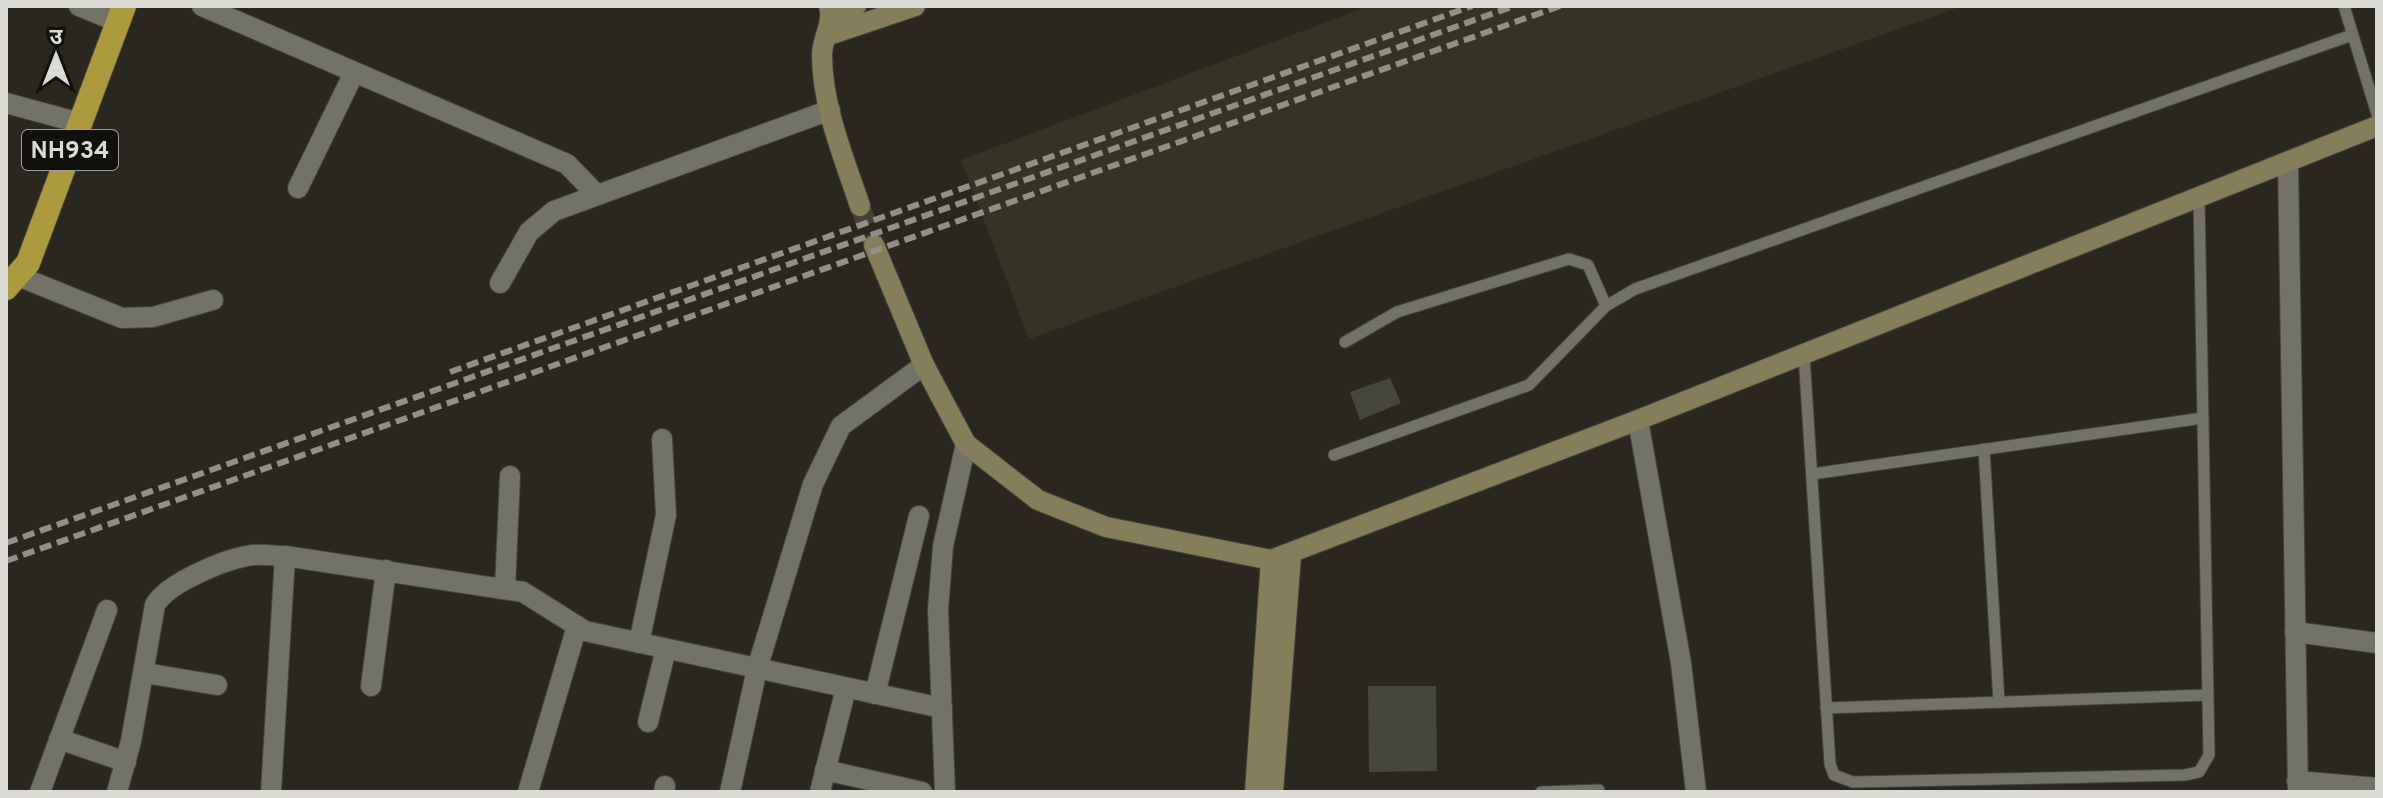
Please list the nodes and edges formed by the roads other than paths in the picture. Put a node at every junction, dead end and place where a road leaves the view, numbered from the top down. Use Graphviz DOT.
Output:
graph roads {
  1 [pos="79,6"];
  2 [pos="202,6"];
  3 [pos="856,6"];
  4 [pos="915,6"];
  5 [pos="2344,6"];
  6 [pos="830,10"];
  7 [pos="121,14"];
  8 [pos="2352,35"];
  9 [pos="826,36"];
  10 [pos="353,75"];
  11 [pos="6,103"];
  12 [pos="830,110"];
  13 [pos="2377,114"];
  14 [pos="80,123"];
  15 [pos="2377,126"];
  16 [pos="2288,162"];
  17 [pos="298,188"];
  18 [pos="597,195"];
  19 [pos="2199,197"];
  20 [pos="860,206"];
  21 [pos="874,245"];
  22 [pos="12,282"];
  23 [pos="500,283"];
  24 [pos="213,300"];
  25 [pos="1606,306"];
  26 [pos="1345,342"];
  27 [pos="1804,354"];
  28 [pos="924,365"];
  29 [pos="2203,418"];
  30 [pos="1638,420"];
  31 [pos="662,439"];
  32 [pos="966,444"];
  33 [pos="1984,449"];
  34 [pos="1334,455"];
  35 [pos="1812,474"];
  36 [pos="510,476"];
  37 [pos="919,516"];
  38 [pos="285,556"];
  39 [pos="1281,557"];
  40 [pos="386,570"];
  41 [pos="505,589"];
  42 [pos="107,610"];
  43 [pos="577,626"];
  44 [pos="2295,632"];
  45 [pos="639,643"];
  46 [pos="2377,643"];
  47 [pos="666,649"];
  48 [pos="757,669"];
  49 [pos="145,673"];
  50 [pos="217,685"];
  51 [pos="371,686"];
  52 [pos="846,688"];
  53 [pos="875,694"];
  54 [pos="2207,695"];
  55 [pos="1999,702"];
  56 [pos="942,708"];
  57 [pos="1826,708"];
  58 [pos="648,722"];
  59 [pos="59,739"];
  60 [pos="126,762"];
  61 [pos="825,770"];
  62 [pos="2298,787"];
  63 [pos="2377,788"];
  64 [pos="1599,790"];
  65 [pos="40,792"];
  66 [pos="117,792"];
  67 [pos="271,792"];
  68 [pos="528,792"];
  69 [pos="730,792"];
  70 [pos="820,792"];
  71 [pos="922,792"];
  72 [pos="945,792"];
  73 [pos="1255,792"];
  74 [pos="1273,792"];
  75 [pos="1541,792"];
  76 [pos="1696,792"];
  1 -- 7 [label="street"];
  2 -- 10 [label="street"];
  3 -- 6 [label="main road"];
  4 -- 9 [label="main road"];
  5 -- 8 [label="lane"];
  6 -- 9 [label="main road"];
  7 -- 14 [label="highway, NH934"];
  8 -- 13 [label="lane"];
  8 -- 25 [label="lane"];
  9 -- 12 [label="main road"];
  10 -- 17 [label="street"];
  10 -- 18 [label="street"];
  11 -- 14 [label="street"];
  12 -- 18 [label="street"];
  12 -- 20 [label="main road"];
  14 -- 22 [label="highway, NH934"];
  15 -- 16 [label="main road"];
  16 -- 19 [label="main road"];
  16 -- 44 [label="street"];
  18 -- 23 [label="street"];
  19 -- 27 [label="main road"];
  19 -- 29 [label="lane"];
  21 -- 28 [label="main road"];
  22 -- 24 [label="street"];
  25 -- 26 [label="lane"];
  25 -- 34 [label="lane"];
  27 -- 30 [label="main road"];
  27 -- 35 [label="lane"];
  28 -- 32 [label="main road"];
  28 -- 48 [label="street"];
  29 -- 33 [label="lane"];
  29 -- 54 [label="lane"];
  30 -- 39 [label="main road"];
  30 -- 76 [label="street"];
  31 -- 45 [label="street"];
  32 -- 39 [label="main road"];
  32 -- 56 [label="street"];
  33 -- 35 [label="lane"];
  33 -- 55 [label="lane"];
  35 -- 57 [label="lane"];
  36 -- 41 [label="street"];
  37 -- 53 [label="street"];
  38 -- 40 [label="street"];
  38 -- 49 [label="street"];
  38 -- 67 [label="street"];
  39 -- 73 [label="main road"];
  39 -- 74 [label="main road"];
  40 -- 41 [label="street"];
  40 -- 51 [label="street"];
  41 -- 43 [label="street"];
  42 -- 59 [label="street"];
  43 -- 45 [label="street"];
  43 -- 68 [label="street"];
  44 -- 46 [label="street"];
  44 -- 62 [label="street"];
  45 -- 47 [label="street"];
  47 -- 48 [label="street"];
  47 -- 58 [label="street"];
  48 -- 52 [label="street"];
  48 -- 69 [label="street"];
  49 -- 50 [label="street"];
  49 -- 60 [label="street"];
  52 -- 53 [label="street"];
  52 -- 61 [label="street"];
  53 -- 56 [label="street"];
  54 -- 55 [label="lane"];
  54 -- 57 [label="lane"];
  55 -- 57 [label="lane"];
  56 -- 72 [label="street"];
  59 -- 60 [label="street"];
  59 -- 65 [label="street"];
  60 -- 66 [label="street"];
  61 -- 70 [label="street"];
  61 -- 71 [label="street"];
  62 -- 63 [label="street"];
  64 -- 75 [label="lane"];
}
